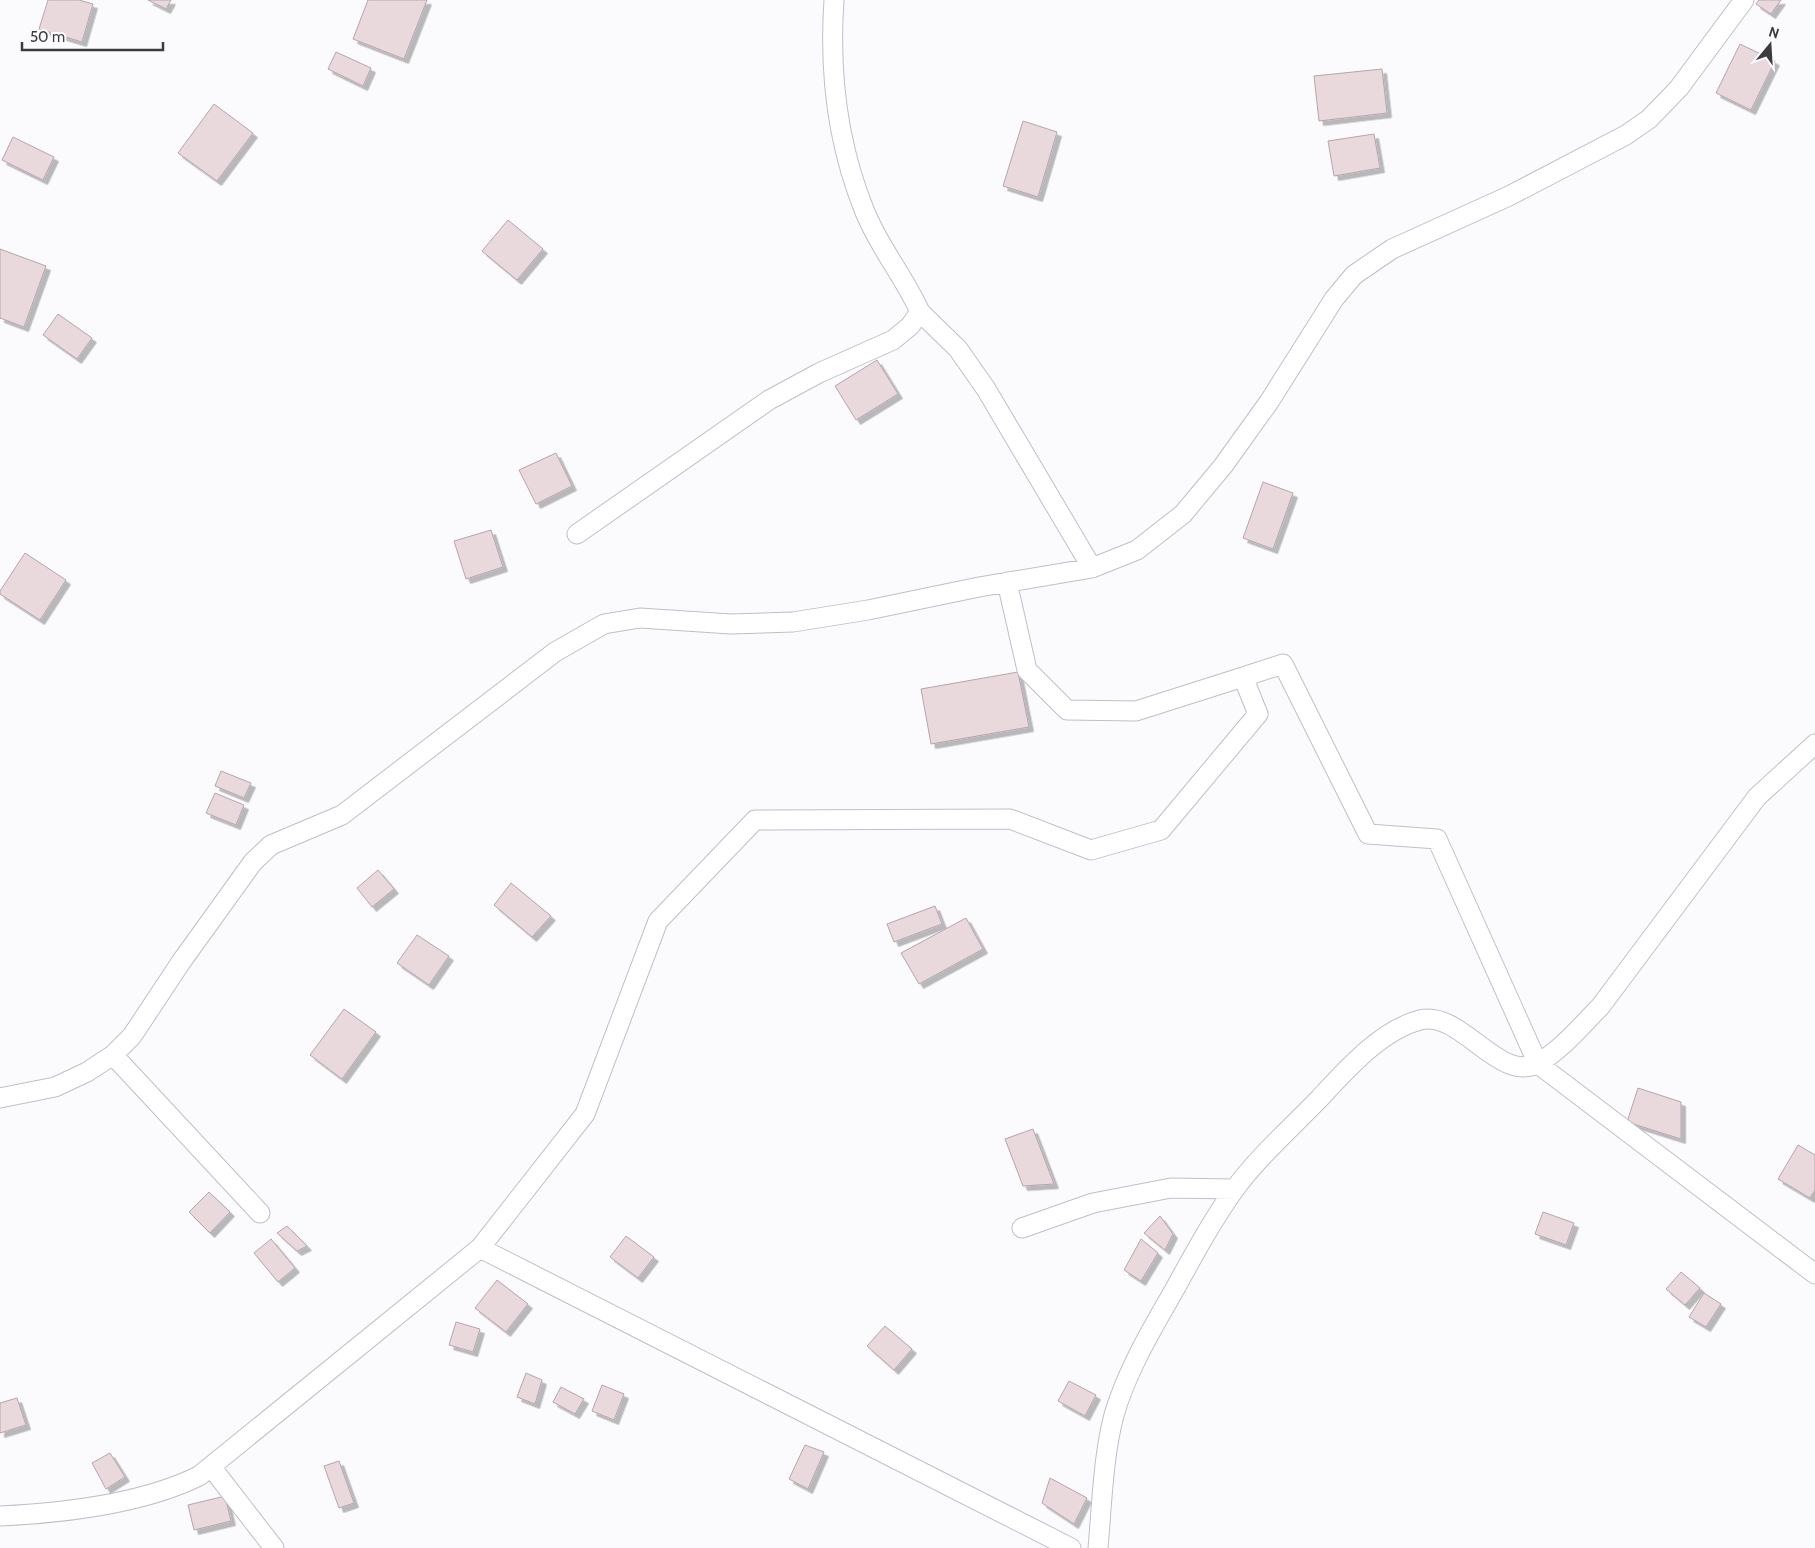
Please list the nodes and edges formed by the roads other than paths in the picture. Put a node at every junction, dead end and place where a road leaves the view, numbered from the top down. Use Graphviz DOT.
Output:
graph roads {
  1 [pos="834,0"];
  2 [pos="1744,0"];
  3 [pos="920,312"];
  4 [pos="577,534"];
  5 [pos="1092,568"];
  6 [pos="1006,582"];
  7 [pos="1243,677"];
  8 [pos="1815,744"];
  9 [pos="113,1055"];
  10 [pos="1538,1064"];
  11 [pos="0,1098"];
  12 [pos="1234,1189"];
  13 [pos="260,1214"];
  14 [pos="1022,1228"];
  15 [pos="480,1248"];
  16 [pos="1815,1274"];
  17 [pos="212,1468"];
  18 [pos="0,1516"];
  19 [pos="274,1548"];
  20 [pos="1072,1548"];
  21 [pos="1098,1548"];
  1 -- 3 [label="street"];
  2 -- 5 [label="street"];
  3 -- 4 [label="street"];
  3 -- 5 [label="street"];
  5 -- 6 [label="street"];
  6 -- 7 [label="street"];
  6 -- 9 [label="street"];
  7 -- 10 [label="street"];
  7 -- 15 [label="street"];
  8 -- 10 [label="street"];
  9 -- 11 [label="street"];
  9 -- 13 [label="street"];
  10 -- 12 [label="street"];
  10 -- 16 [label="street"];
  12 -- 14 [label="street"];
  12 -- 21 [label="street"];
  15 -- 17 [label="street"];
  15 -- 20 [label="street"];
  17 -- 18 [label="street"];
  17 -- 19 [label="street"];
}
